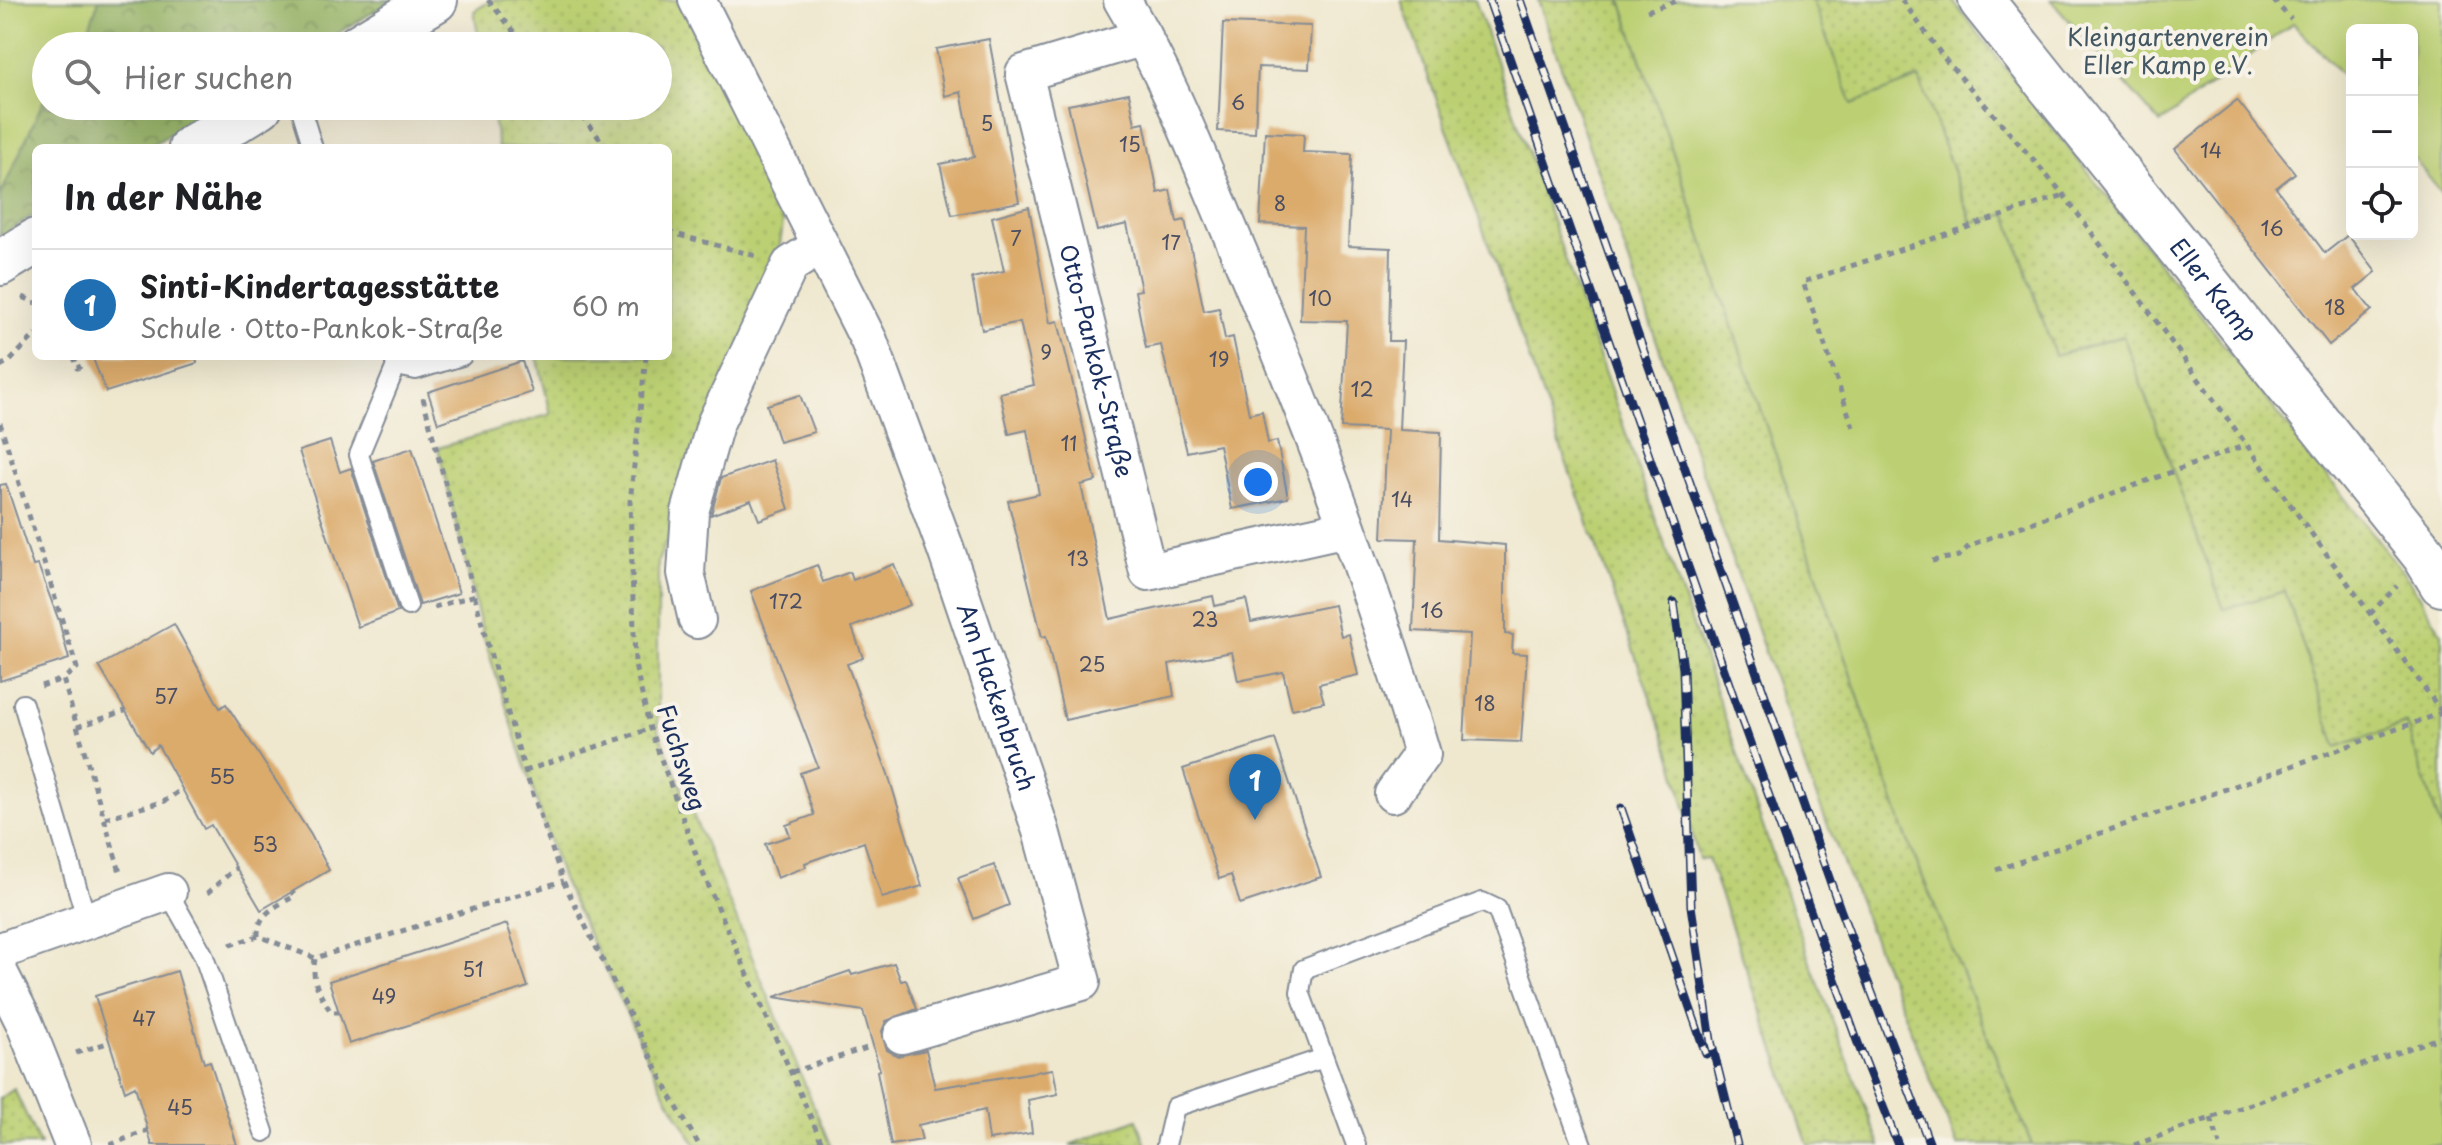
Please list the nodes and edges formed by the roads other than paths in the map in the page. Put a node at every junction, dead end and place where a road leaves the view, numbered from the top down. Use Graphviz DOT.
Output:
graph roads {
  1 [pos="435,0"];
  2 [pos="697,0"];
  3 [pos="1122,0"];
  4 [pos="1981,0"];
  5 [pos="382,32"];
  6 [pos="1144,37"];
  7 [pos="237,120"];
  8 [pos="304,120"];
  9 [pos="198,144"];
  10 [pos="312,144"];
  11 [pos="32,243"];
  12 [pos="820,246"];
  13 [pos="0,263"];
  14 [pos="449,360"];
  15 [pos="394,361"];
  16 [pos="353,437"];
  17 [pos="359,455"];
  18 [pos="1347,528"];
  19 [pos="2436,561"];
  20 [pos="408,606"];
  21 [pos="697,620"];
  22 [pos="23,704"];
  23 [pos="1393,794"];
  24 [pos="168,892"];
  25 [pos="87,921"];
  26 [pos="0,951"];
  27 [pos="0,974"];
  28 [pos="12,1034"];
  29 [pos="902,1035"];
  30 [pos="1324,1058"];
  31 [pos="264,1132"];
  32 [pos="73,1145"];
  33 [pos="1166,1145"];
  34 [pos="1356,1145"];
  35 [pos="1582,1145"];
  1 -- 5 [label="street"];
  2 -- 12 [label="street, Am Hackenbruch"];
  3 -- 6 [label="street"];
  4 -- 19 [label="street, Eller Kamp"];
  6 -- 18 [label="street"];
  6 -- 18 [label="street, Otto-Pankok-Straße"];
  7 -- 9 [label="street"];
  8 -- 10 [label="lane"];
  11 -- 13 [label="street"];
  12 -- 21 [label="street"];
  12 -- 29 [label="street, Am Hackenbruch"];
  14 -- 15 [label="lane"];
  15 -- 17 [label="lane"];
  16 -- 17 [label="lane"];
  17 -- 20 [label="lane"];
  18 -- 23 [label="street"];
  22 -- 25 [label="lane"];
  24 -- 25 [label="street"];
  24 -- 31 [label="lane"];
  25 -- 26 [label="street"];
  27 -- 28 [label="street"];
  28 -- 32 [label="street"];
  30 -- 33 [label="lane"];
  30 -- 34 [label="lane"];
  30 -- 35 [label="lane"];
}
